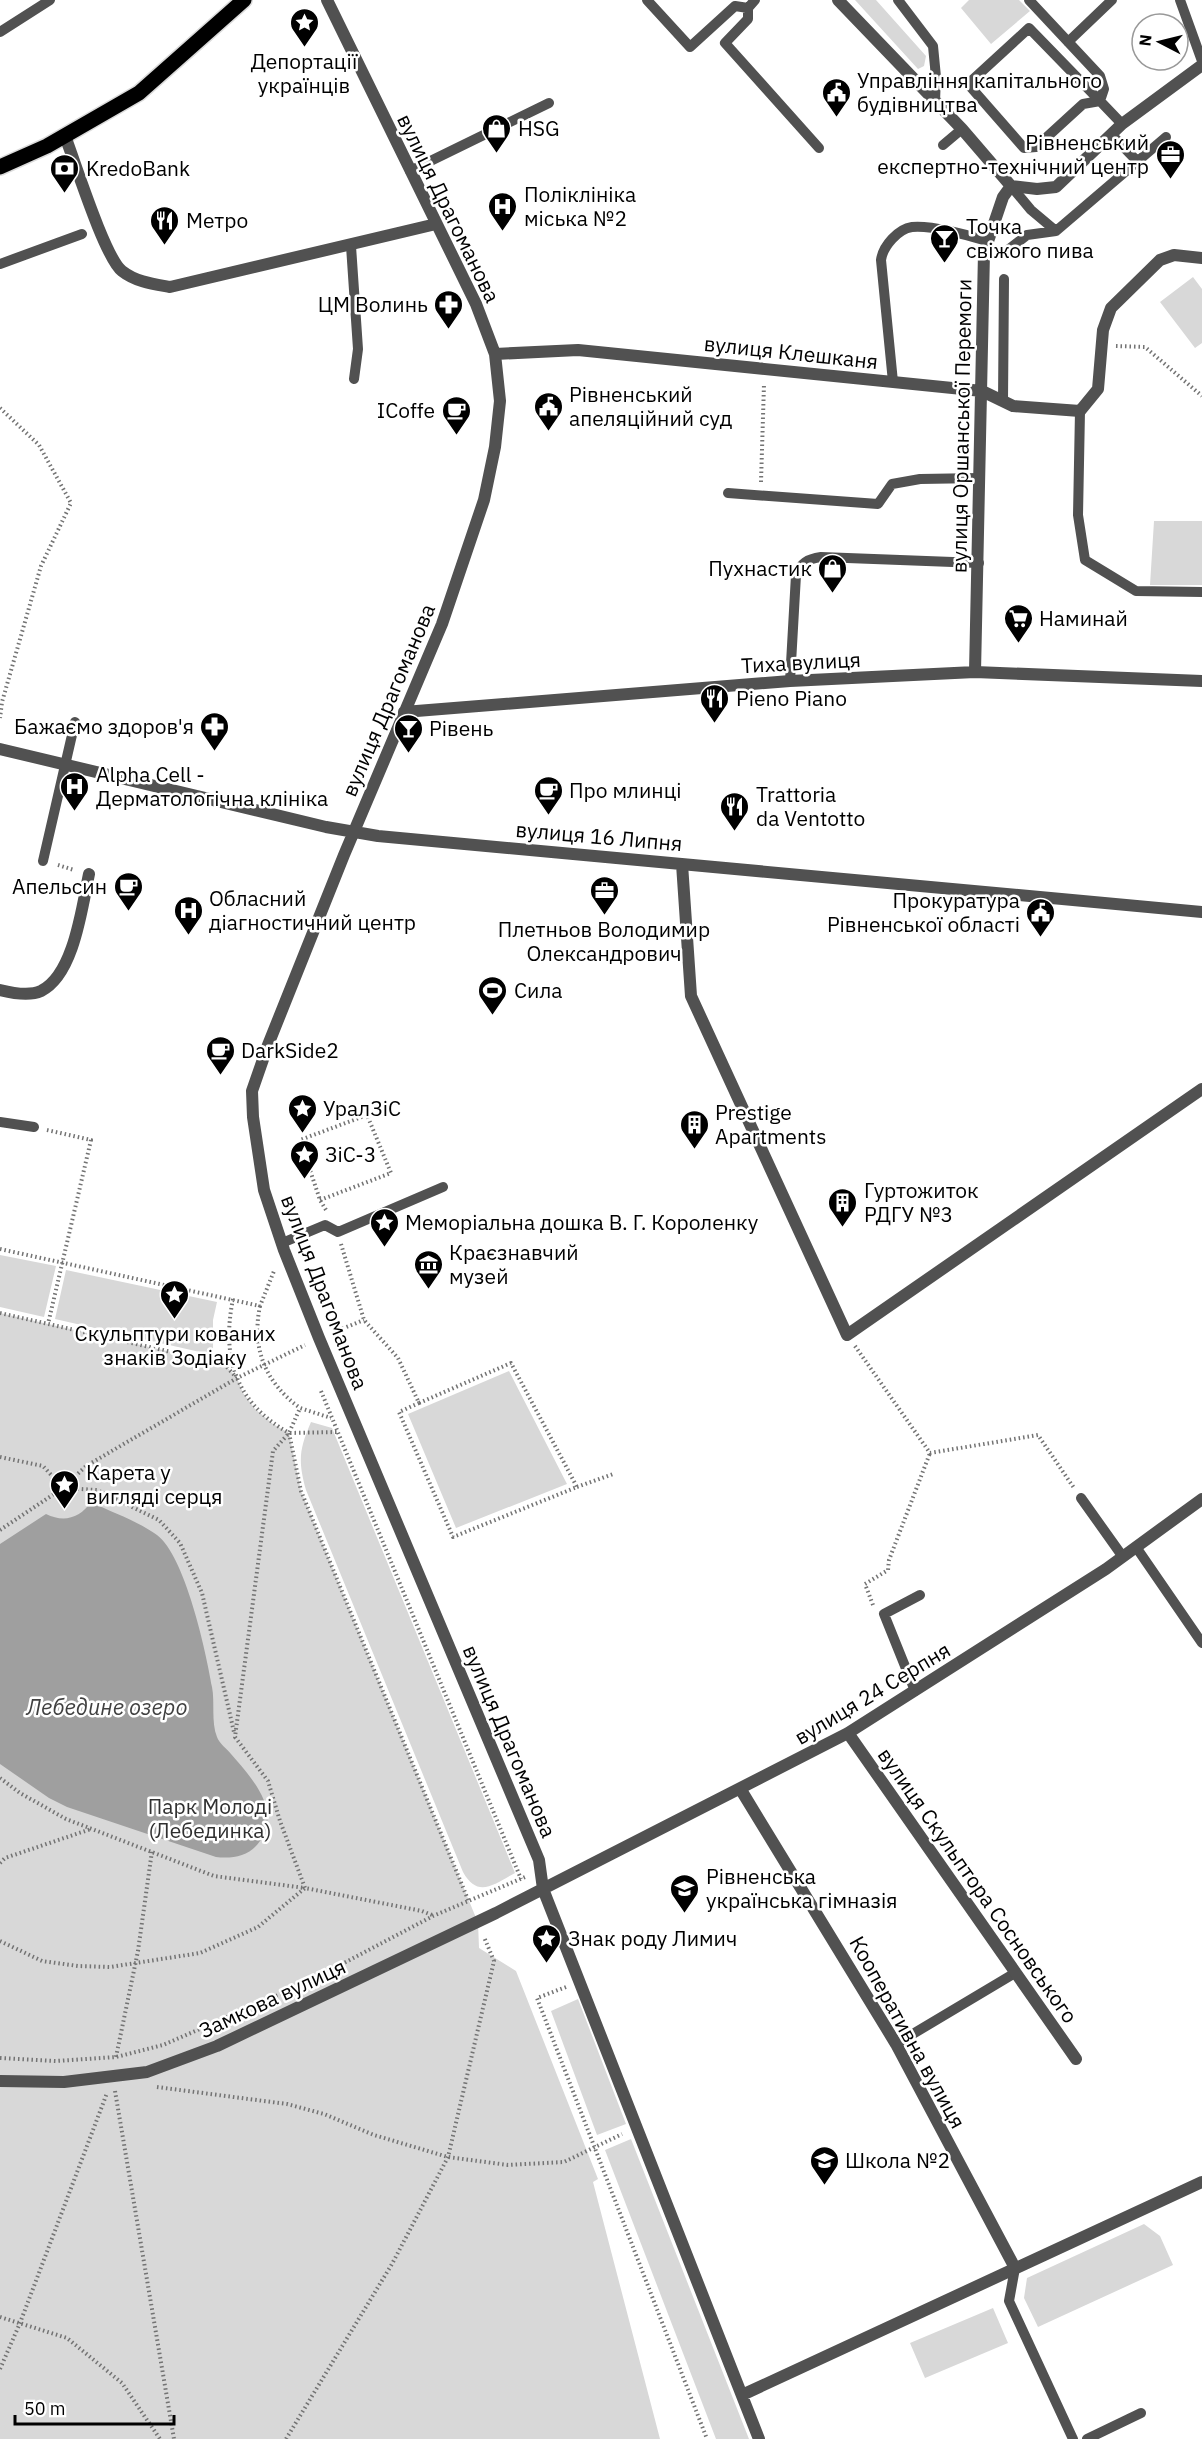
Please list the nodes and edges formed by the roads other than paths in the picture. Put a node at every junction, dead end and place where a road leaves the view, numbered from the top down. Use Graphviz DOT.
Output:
graph roads {
  1 [pos="50,0"];
  2 [pos="244,0"];
  3 [pos="327,0"];
  4 [pos="647,0"];
  5 [pos="838,0"];
  6 [pos="898,0"];
  7 [pos="1029,0"];
  8 [pos="1112,0"];
  9 [pos="1180,0"];
  10 [pos="752,4"];
  11 [pos="0,32"];
  12 [pos="1068,42"];
  13 [pos="1202,63"];
  14 [pos="935,101"];
  15 [pos="1100,101"];
  16 [pos="549,103"];
  17 [pos="1122,124"];
  18 [pos="962,129"];
  19 [pos="1111,134"];
  20 [pos="65,136"];
  21 [pos="1166,137"];
  22 [pos="943,145"];
  23 [pos="819,148"];
  24 [pos="1137,161"];
  25 [pos="0,167"];
  26 [pos="410,171"];
  27 [pos="1011,186"];
  28 [pos="436,224"];
  29 [pos="1056,231"];
  30 [pos="82,234"];
  31 [pos="987,241"];
  32 [pos="351,246"];
  33 [pos="1004,253"];
  34 [pos="1202,258"];
  35 [pos="0,264"];
  36 [pos="1004,279"];
  37 [pos="495,354"];
  38 [pos="354,379"];
  39 [pos="893,382"];
  40 [pos="982,391"];
  41 [pos="1003,401"];
  42 [pos="1080,411"];
  43 [pos="980,478"];
  44 [pos="728,493"];
  45 [pos="979,563"];
  46 [pos="1202,592"];
  47 [pos="975,672"];
  48 [pos="790,681"];
  49 [pos="1202,681"];
  50 [pos="404,712"];
  51 [pos="75,722"];
  52 [pos="0,749"];
  53 [pos="63,765"];
  54 [pos="354,832"];
  55 [pos="43,861"];
  56 [pos="682,864"];
  57 [pos="89,874"];
  58 [pos="1202,912"];
  59 [pos="0,990"];
  60 [pos="1202,1089"];
  61 [pos="0,1122"];
  62 [pos="34,1127"];
  63 [pos="443,1187"];
  64 [pos="283,1246"];
  65 [pos="1081,1498"];
  66 [pos="1202,1499"];
  67 [pos="1136,1548"];
  68 [pos="1122,1557"];
  69 [pos="921,1595"];
  70 [pos="1202,1643"];
  71 [pos="915,1691"];
  72 [pos="848,1734"];
  73 [pos="741,1790"];
  74 [pos="543,1889"];
  75 [pos="1015,1972"];
  76 [pos="896,2044"];
  77 [pos="1076,2059"];
  78 [pos="0,2081"];
  79 [pos="1202,2182"];
  80 [pos="1015,2268"];
  81 [pos="741,2395"];
  82 [pos="1141,2413"];
  83 [pos="759,2439"];
  84 [pos="1073,2439"];
  85 [pos="1087,2439"];
  1 -- 11 [label="lane"];
  2 -- 20 [label="main road"];
  3 -- 26 [label="street, вулиця Драгоманова"];
  4 -- 10 [label="lane"];
  5 -- 14 [label="street"];
  6 -- 14 [label="lane"];
  7 -- 12 [label="lane"];
  8 -- 12 [label="lane"];
  9 -- 13 [label="lane"];
  10 -- 23 [label="lane"];
  12 -- 15 [label="lane"];
  13 -- 17 [label="street"];
  14 -- 18 [label="street"];
  15 -- 15 [label="lane"];
  15 -- 17 [label="lane"];
  16 -- 26 [label="lane"];
  17 -- 19 [label="street"];
  18 -- 22 [label="lane"];
  18 -- 27 [label="street"];
  19 -- 24 [label="lane"];
  19 -- 27 [label="street"];
  20 -- 25 [label="main road"];
  20 -- 32 [label="street"];
  21 -- 24 [label="lane"];
  24 -- 29 [label="lane"];
  26 -- 28 [label="street, вулиця Драгоманова"];
  27 -- 29 [label="lane"];
  27 -- 31 [label="street, вулиця Оршанської Перемоги"];
  28 -- 32 [label="street"];
  28 -- 37 [label="street, вулиця Драгоманова"];
  29 -- 33 [label="lane"];
  30 -- 35 [label="lane"];
  31 -- 39 [label="lane"];
  31 -- 40 [label="street, вулиця Оршанської Перемоги"];
  32 -- 38 [label="lane"];
  34 -- 42 [label="street"];
  36 -- 41 [label="lane"];
  37 -- 39 [label="street, вулиця Клешканя"];
  37 -- 50 [label="street, вулиця Драгоманова"];
  39 -- 40 [label="street, вулиця Клешканя"];
  40 -- 41 [label="street, вулиця Клешканя"];
  40 -- 43 [label="street, вулиця Оршанської Перемоги"];
  41 -- 42 [label="street, вулиця Клешканя"];
  42 -- 46 [label="lane"];
  43 -- 44 [label="lane"];
  43 -- 45 [label="street, вулиця Оршанської Перемоги"];
  45 -- 47 [label="street, вулиця Оршанської Перемоги"];
  45 -- 48 [label="lane"];
  47 -- 48 [label="street, Тиха вулиця"];
  47 -- 49 [label="street, Тиха вулиця"];
  48 -- 50 [label="street, Тиха вулиця"];
  50 -- 54 [label="street, вулиця Драгоманова"];
  51 -- 53 [label="lane"];
  52 -- 53 [label="street, вулиця 16 Липня"];
  53 -- 54 [label="street, вулиця 16 Липня"];
  53 -- 55 [label="lane"];
  54 -- 56 [label="street, вулиця 16 Липня"];
  54 -- 64 [label="street, вулиця Драгоманова"];
  56 -- 58 [label="street, вулиця 16 Липня"];
  56 -- 60 [label="street"];
  57 -- 59 [label="street"];
  61 -- 62 [label="lane"];
  63 -- 64 [label="lane"];
  64 -- 74 [label="street, вулиця Драгоманова"];
  65 -- 68 [label="lane"];
  66 -- 67 [label="street, вулиця 24 Серпня"];
  67 -- 68 [label="street, вулиця 24 Серпня"];
  67 -- 70 [label="lane"];
  68 -- 71 [label="street, вулиця 24 Серпня"];
  69 -- 71 [label="lane"];
  71 -- 72 [label="street, вулиця 24 Серпня"];
  72 -- 73 [label="street, вулиця 24 Серпня"];
  72 -- 75 [label="street, вулиця Скульптора Сосновського"];
  73 -- 74 [label="street, вулиця 24 Серпня"];
  73 -- 76 [label="street, Кооперативна вулиця"];
  74 -- 78 [label="street, Замкова вулиця"];
  74 -- 81 [label="street, вулиця Драгоманова"];
  75 -- 76 [label="lane"];
  75 -- 77 [label="street, вулиця Скульптора Сосновського"];
  76 -- 80 [label="street, Кооперативна вулиця"];
  79 -- 80 [label="street"];
  80 -- 81 [label="street"];
  80 -- 84 [label="lane"];
  81 -- 83 [label="street, вулиця Драгоманова"];
  82 -- 85 [label="lane"];
}
